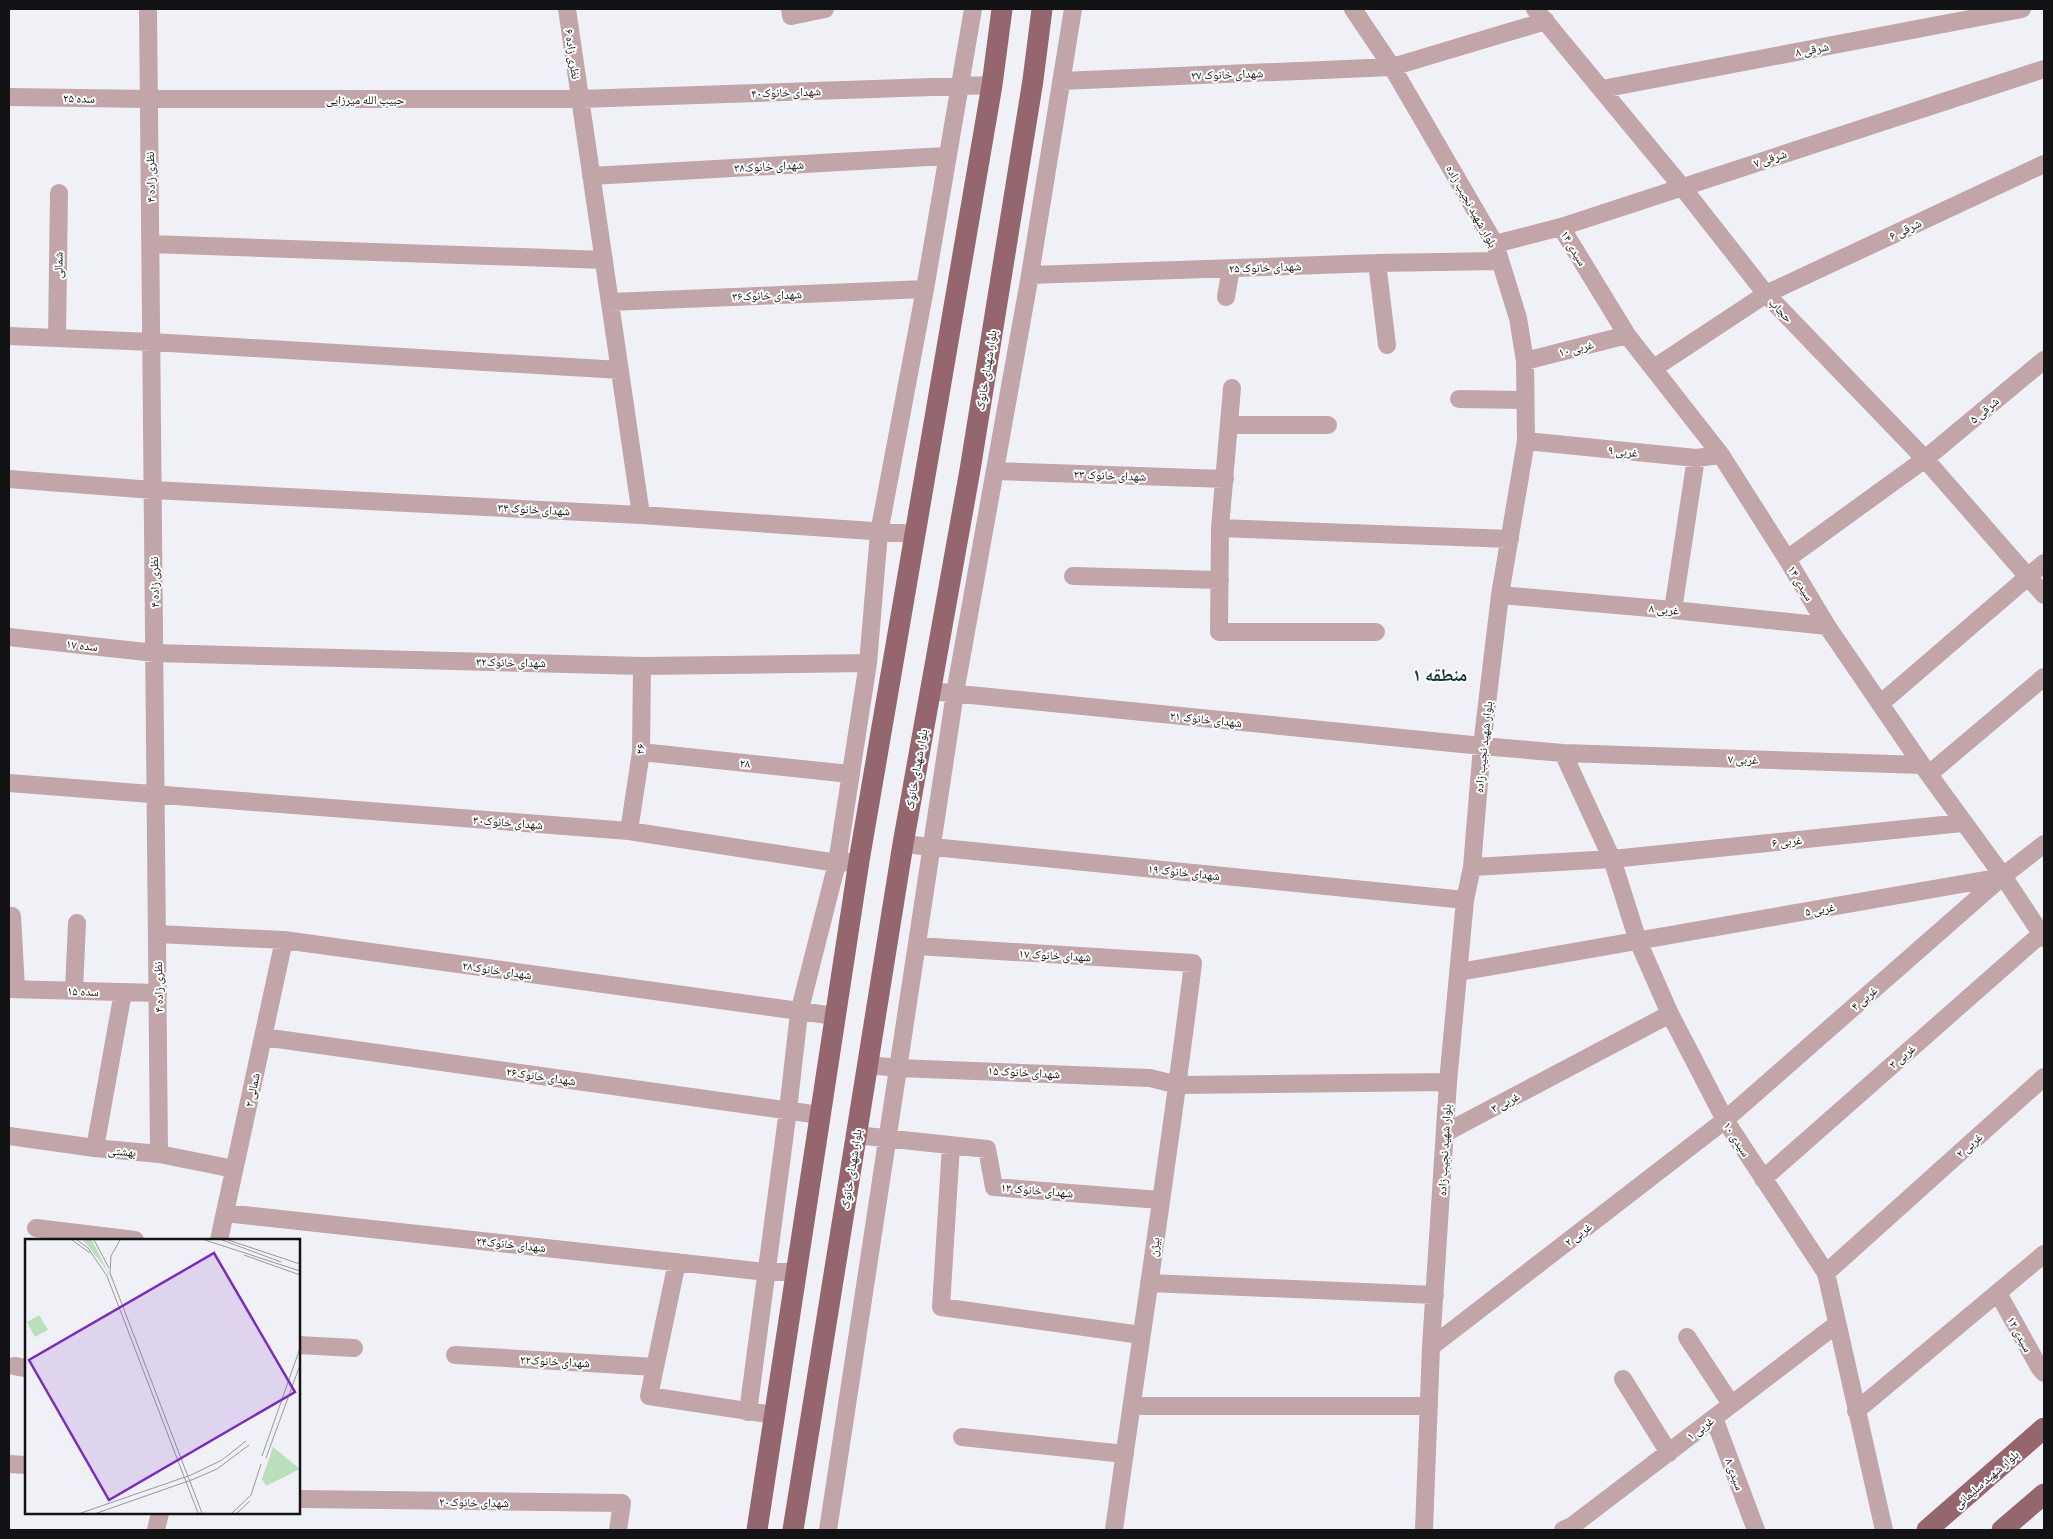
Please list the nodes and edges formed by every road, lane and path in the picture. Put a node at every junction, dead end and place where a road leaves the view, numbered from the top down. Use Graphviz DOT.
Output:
graph roads {
  1 [pos="148,9"];
  2 [pos="567,9"];
  3 [pos="790,9"];
  4 [pos="825,9"];
  5 [pos="973,9"];
  6 [pos="1002,9"];
  7 [pos="1042,9"];
  8 [pos="1073,9"];
  9 [pos="1353,9"];
  10 [pos="2022,9"];
  11 [pos="1541,15"];
  12 [pos="1392,67"];
  13 [pos="2044,69"];
  14 [pos="1061,81"];
  15 [pos="992,85"];
  16 [pos="959,86"];
  17 [pos="1602,89"];
  18 [pos="9,97"];
  19 [pos="149,99"];
  20 [pos="580,99"];
  21 [pos="1023,141"];
  22 [pos="1050,147"];
  23 [pos="946,156"];
  24 [pos="2044,164"];
  25 [pos="591,176"];
  26 [pos="1682,186"];
  27 [pos="59,193"];
  28 [pos="1561,227"];
  29 [pos="151,244"];
  30 [pos="1497,253"];
  31 [pos="604,260"];
  32 [pos="1377,263"];
  33 [pos="1231,268"];
  34 [pos="1030,275"];
  35 [pos="925,289"];
  36 [pos="1766,294"];
  37 [pos="1226,297"];
  38 [pos="610,302"];
  39 [pos="1627,335"];
  40 [pos="9,336"];
  41 [pos="57,338"];
  42 [pos="152,342"];
  43 [pos="1387,345"];
  44 [pos="2044,360"];
  45 [pos="1525,361"];
  46 [pos="987,366"];
  47 [pos="1654,368"];
  48 [pos="620,370"];
  49 [pos="1013,371"];
  50 [pos="1232,388"];
  51 [pos="1459,399"];
  52 [pos="1524,400"];
  53 [pos="1230,425"];
  54 [pos="1328,425"];
  55 [pos="1526,441"];
  56 [pos="1721,455"];
  57 [pos="1696,458"];
  58 [pos="1925,459"];
  59 [pos="995,471"];
  60 [pos="9,479"];
  61 [pos="1225,479"];
  62 [pos="153,490"];
  63 [pos="641,515"];
  64 [pos="1220,528"];
  65 [pos="879,533"];
  66 [pos="916,534"];
  67 [pos="1510,539"];
  68 [pos="1787,559"];
  69 [pos="2044,563"];
  70 [pos="1073,576"];
  71 [pos="2028,577"];
  72 [pos="1220,580"];
  73 [pos="948,591"];
  74 [pos="973,595"];
  75 [pos="1500,595"];
  76 [pos="2044,595"];
  77 [pos="1673,610"];
  78 [pos="1827,626"];
  79 [pos="1376,632"];
  80 [pos="9,637"];
  81 [pos="154,653"];
  82 [pos="868,664"];
  83 [pos="642,666"];
  84 [pos="2044,677"];
  85 [pos="930,691"];
  86 [pos="956,693"];
  87 [pos="1880,704"];
  88 [pos="1482,746"];
  89 [pos="641,752"];
  90 [pos="1563,753"];
  91 [pos="1925,770"];
  92 [pos="850,774"];
  93 [pos="9,783"];
  94 [pos="156,794"];
  95 [pos="1962,823"];
  96 [pos="629,831"];
  97 [pos="903,844"];
  98 [pos="2044,844"];
  99 [pos="933,847"];
  100 [pos="1612,859"];
  101 [pos="859,861"];
  102 [pos="837,863"];
  103 [pos="1472,867"];
  104 [pos="2003,876"];
  105 [pos="1465,900"];
  106 [pos="9,916"];
  107 [pos="77,923"];
  108 [pos="157,934"];
  109 [pos="2043,936"];
  110 [pos="284,940"];
  111 [pos="1638,941"];
  112 [pos="917,946"];
  113 [pos="1193,963"];
  114 [pos="1458,972"];
  115 [pos="13,988"];
  116 [pos="74,990"];
  117 [pos="123,992"];
  118 [pos="158,993"];
  119 [pos="799,1013"];
  120 [pos="1670,1014"];
  121 [pos="835,1016"];
  122 [pos="263,1037"];
  123 [pos="868,1065"];
  124 [pos="899,1068"];
  125 [pos="2044,1078"];
  126 [pos="1448,1082"];
  127 [pos="1178,1085"];
  128 [pos="788,1110"];
  129 [pos="820,1114"];
  130 [pos="1725,1120"];
  131 [pos="1446,1133"];
  132 [pos="856,1135"];
  133 [pos="9,1136"];
  134 [pos="888,1139"];
  135 [pos="951,1145"];
  136 [pos="95,1148"];
  137 [pos="159,1154"];
  138 [pos="234,1170"];
  139 [pos="1763,1179"];
  140 [pos="1160,1200"];
  141 [pos="225,1213"];
  142 [pos="36,1228"];
  143 [pos="127,1239"];
  144 [pos="219,1239"];
  145 [pos="2044,1254"];
  146 [pos="677,1262"];
  147 [pos="766,1272"];
  148 [pos="797,1272"];
  149 [pos="1826,1273"];
  150 [pos="1149,1283"];
  151 [pos="1998,1294"];
  152 [pos="1435,1295"];
  153 [pos="1837,1324"];
  154 [pos="1141,1335"];
  155 [pos="1686,1337"];
  156 [pos="300,1345"];
  157 [pos="1431,1347"];
  158 [pos="354,1348"];
  159 [pos="455,1355"];
  160 [pos="655,1367"];
  161 [pos="2044,1373"];
  162 [pos="1623,1380"];
  163 [pos="1731,1404"];
  164 [pos="1132,1406"];
  165 [pos="1429,1406"];
  166 [pos="1856,1411"];
  167 [pos="748,1412"];
  168 [pos="774,1415"];
  169 [pos="1714,1418"];
  170 [pos="2044,1428"];
  171 [pos="962,1437"];
  172 [pos="1669,1453"];
  173 [pos="1125,1454"];
  174 [pos="9,1464"];
  175 [pos="25,1465"];
  176 [pos="2044,1494"];
  177 [pos="300,1499"];
  178 [pos="160,1514"];
  179 [pos="156,1530"];
  180 [pos="618,1530"];
  181 [pos="757,1530"];
  182 [pos="793,1530"];
  183 [pos="828,1530"];
  184 [pos="1114,1530"];
  185 [pos="1424,1530"];
  186 [pos="1563,1530"];
  187 [pos="1756,1530"];
  188 [pos="1884,1530"];
  189 [pos="1927,1530"];
  190 [pos="2002,1530"];
  1 -- 19 [label="street, نظری زاده ۴"];
  2 -- 20 [label="street, نظری زاده ۶"];
  3 -- 4 [label="street"];
  5 -- 16 [label="street"];
  6 -- 15 [label="main road"];
  7 -- 21 [label="main road, بلوار شهدای خانوک"];
  8 -- 14 [label="street"];
  9 -- 12 [label="street, بلوار شهید نجیب زاده"];
  10 -- 17 [label="street, شرقی ۸"];
  11 -- 12 [label="street, شهدای خانوک ۲۷"];
  11 -- 17 [label="street, حجاب"];
  12 -- 14 [label="street, شهدای خانوک ۲۷"];
  12 -- 30 [label="street, بلوار شهید نجیب زاده"];
  13 -- 26 [label="street, شرقی ۷"];
  14 -- 22 [label="street"];
  15 -- 16 [label="street, شهدای خانوک۴۰"];
  15 -- 66 [label="main road"];
  16 -- 20 [label="street, شهدای خانوک۴۰"];
  16 -- 23 [label="street"];
  17 -- 26 [label="street, حجاب"];
  18 -- 19 [label="street, سده ۲۵"];
  19 -- 20 [label="street, حبیب الله میرزایی"];
  19 -- 29 [label="street, نظری زاده ۴"];
  20 -- 25 [label="street, نظری زاده ۶"];
  21 -- 22 [label="street"];
  21 -- 46 [label="main road, بلوار شهدای خانوک"];
  22 -- 34 [label="street"];
  23 -- 25 [label="street, شهدای خانوک۳۸"];
  23 -- 35 [label="street"];
  24 -- 36 [label="street, شرقی ۶"];
  25 -- 31 [label="street, نظری زاده ۶"];
  26 -- 28 [label="street, شرقی ۷"];
  26 -- 36 [label="street, حجاب"];
  27 -- 41 [label="street, شمالی"];
  28 -- 30 [label="street, شرقی ۷"];
  28 -- 39 [label="street, سیدی ۱۴"];
  29 -- 31 [label="street"];
  29 -- 42 [label="street, نظری زاده ۴"];
  30 -- 32 [label="street, شهدای خانوک ۲۵"];
  30 -- 45 [label="street, بلوار شهید نجیب زاده"];
  31 -- 38 [label="street, نظری زاده ۶"];
  32 -- 33 [label="street, شهدای خانوک ۲۵"];
  32 -- 43 [label="street"];
  33 -- 34 [label="street, شهدای خانوک ۲۵"];
  33 -- 37 [label="street"];
  34 -- 49 [label="street"];
  35 -- 38 [label="street, شهدای خانوک۳۶"];
  35 -- 65 [label="street"];
  36 -- 47 [label="street, شرقی ۶"];
  36 -- 58 [label="street, حجاب"];
  38 -- 48 [label="street, نظری زاده ۶"];
  39 -- 45 [label="street, غربی ۱۰"];
  39 -- 47 [label="street, سیدی ۱۴"];
  40 -- 41 [label="street"];
  41 -- 42 [label="street"];
  42 -- 48 [label="street"];
  42 -- 62 [label="street, نظری زاده ۴"];
  44 -- 58 [label="street, شرقی ۵"];
  45 -- 52 [label="street, بلوار شهید نجیب زاده"];
  46 -- 49 [label="street"];
  46 -- 73 [label="main road, بلوار شهدای خانوک"];
  47 -- 56 [label="street, سیدی ۱۴"];
  48 -- 63 [label="street, نظری زاده ۶"];
  49 -- 59 [label="street"];
  50 -- 53 [label="street"];
  51 -- 52 [label="street"];
  52 -- 55 [label="street, بلوار شهید نجیب زاده"];
  53 -- 54 [label="street"];
  53 -- 61 [label="street"];
  55 -- 57 [label="street, غربی ۹"];
  55 -- 67 [label="street, بلوار شهید نجیب زاده"];
  56 -- 57 [label="street, غربی ۹"];
  56 -- 68 [label="street, سیدی ۱۴"];
  57 -- 77 [label="street"];
  58 -- 68 [label="street, شرقی ۵"];
  58 -- 71 [label="street, حجاب"];
  59 -- 61 [label="street, شهدای خانوک ۲۳"];
  59 -- 74 [label="street"];
  60 -- 62 [label="street, ۳۴ شهدای خانوک"];
  61 -- 64 [label="street"];
  62 -- 63 [label="street, ۳۴ شهدای خانوک"];
  62 -- 81 [label="street, نظری زاده ۴"];
  63 -- 65 [label="street, ۳۴ شهدای خانوک"];
  64 -- 67 [label="street"];
  64 -- 72 [label="street"];
  65 -- 66 [label="street, ۳۴ شهدای خانوک"];
  65 -- 82 [label="street"];
  66 -- 101 [label="main road"];
  67 -- 75 [label="street, بلوار شهید نجیب زاده"];
  68 -- 78 [label="street, سیدی ۱۴"];
  69 -- 71 [label="street"];
  70 -- 72 [label="street"];
  71 -- 76 [label="street, حجاب"];
  71 -- 87 [label="street"];
  72 -- 79 [label="street"];
  73 -- 74 [label="street"];
  73 -- 85 [label="main road, بلوار شهدای خانوک"];
  74 -- 86 [label="street"];
  75 -- 77 [label="street, غربی ۸"];
  75 -- 88 [label="street, بلوار شهید نجیب زاده"];
  77 -- 78 [label="street, غربی ۸"];
  78 -- 87 [label="street, سیدی ۱۴"];
  80 -- 81 [label="street, سده ۱۷"];
  81 -- 83 [label="street, شهدای خانوک۳۲"];
  81 -- 94 [label="street, نظری زاده ۴"];
  82 -- 83 [label="street, شهدای خانوک۳۲"];
  82 -- 92 [label="street"];
  83 -- 89 [label="street, ۲۶"];
  84 -- 91 [label="street"];
  85 -- 86 [label="street, شهدای خانوک ۲۱"];
  85 -- 97 [label="main road, بلوار شهدای خانوک"];
  86 -- 88 [label="street, شهدای خانوک ۲۱"];
  86 -- 99 [label="street"];
  87 -- 91 [label="street, سیدی ۱۴"];
  88 -- 90 [label="street"];
  88 -- 103 [label="street, بلوار شهید نجیب زاده"];
  89 -- 92 [label="street, ۲۸"];
  89 -- 96 [label="street, ۲۶"];
  90 -- 91 [label="street, غربی ۷"];
  90 -- 100 [label="street, سیدی ۱۰"];
  91 -- 95 [label="street, سیدی ۱۴"];
  92 -- 102 [label="street"];
  93 -- 94 [label="street, شهدای خانوک۳۰"];
  94 -- 96 [label="street, شهدای خانوک۳۰"];
  94 -- 108 [label="street, نظری زاده ۴"];
  95 -- 100 [label="street, غربی ۶"];
  95 -- 104 [label="street, سیدی ۱۴"];
  96 -- 102 [label="street, شهدای خانوک۳۰"];
  97 -- 99 [label="street, شهدای خانوک ۱۹"];
  97 -- 123 [label="main road, بلوار شهدای خانوک"];
  98 -- 104 [label="street, غربی ۴"];
  99 -- 105 [label="street, شهدای خانوک ۱۹"];
  99 -- 112 [label="street"];
  100 -- 103 [label="street"];
  100 -- 111 [label="street, سیدی ۱۰"];
  101 -- 102 [label="street, شهدای خانوک۳۰"];
  101 -- 121 [label="main road"];
  102 -- 119 [label="street"];
  103 -- 105 [label="street, بلوار شهید نجیب زاده"];
  104 -- 109 [label="street, سیدی ۱۴"];
  104 -- 111 [label="street, غربی ۵"];
  104 -- 130 [label="street, غربی ۴"];
  105 -- 114 [label="street, بلوار شهید نجیب زاده"];
  106 -- 115 [label="street"];
  107 -- 116 [label="street"];
  108 -- 110 [label="street, شهدای خانوک۲۸"];
  108 -- 118 [label="street, نظری زاده ۴"];
  109 -- 139 [label="street, غربی ۳"];
  110 -- 119 [label="street, شهدای خانوک۲۸"];
  110 -- 122 [label="street, شمالی ۲"];
  111 -- 114 [label="street"];
  111 -- 120 [label="street, سیدی ۱۰"];
  112 -- 113 [label="street, شهدای خانوک ۱۷"];
  112 -- 124 [label="street"];
  113 -- 127 [label="street, بیژن"];
  114 -- 126 [label="street, بلوار شهید نجیب زاده"];
  115 -- 116 [label="street, سده ۱۵"];
  116 -- 117 [label="street, سده ۱۵"];
  117 -- 118 [label="street, سده ۱۵"];
  117 -- 136 [label="street"];
  118 -- 137 [label="street, نظری زاده ۴"];
  119 -- 121 [label="street, شهدای خانوک۲۸"];
  119 -- 128 [label="street"];
  120 -- 130 [label="street, سیدی ۱۰"];
  120 -- 131 [label="street, غربی ۳"];
  121 -- 129 [label="main road"];
  122 -- 128 [label="street, شهدای خانوک۲۶"];
  122 -- 138 [label="street, شمالی ۲"];
  123 -- 124 [label="street, شهدای خانوک ۱۵"];
  123 -- 132 [label="main road, بلوار شهدای خانوک"];
  124 -- 127 [label="street, شهدای خانوک ۱۵"];
  124 -- 134 [label="street"];
  125 -- 149 [label="street, غربی ۲"];
  126 -- 127 [label="street, شهدای خانوک ۱۵"];
  126 -- 131 [label="street, بلوار شهید نجیب زاده"];
  127 -- 140 [label="street, بیژن"];
  128 -- 129 [label="street, شهدای خانوک۲۶"];
  128 -- 147 [label="street"];
  129 -- 148 [label="main road"];
  130 -- 139 [label="street, سیدی ۱۰"];
  130 -- 157 [label="street, غربی ۲"];
  131 -- 152 [label="street, بلوار شهید نجیب زاده"];
  132 -- 134 [label="street, شهدای خانوک ۱۳"];
  132 -- 182 [label="main road, بلوار شهدای خانوک"];
  133 -- 136 [label="street, بهشتی"];
  134 -- 135 [label="street, شهدای خانوک ۱۳"];
  134 -- 183 [label="street"];
  135 -- 140 [label="street, شهدای خانوک ۱۳"];
  135 -- 154 [label="street"];
  136 -- 137 [label="street, بهشتی"];
  137 -- 138 [label="street, بهشتی"];
  138 -- 141 [label="street, شمالی ۲"];
  139 -- 149 [label="street, سیدی ۱۰"];
  140 -- 150 [label="street, بیژن"];
  141 -- 144 [label="street, شمالی ۲"];
  141 -- 146 [label="street, شهدای خانوک۲۴"];
  142 -- 143 [label="street"];
  145 -- 151 [label="street"];
  146 -- 147 [label="street, شهدای خانوک۲۴"];
  146 -- 160 [label="street"];
  147 -- 148 [label="street, شهدای خانوک۲۴"];
  147 -- 167 [label="street"];
  148 -- 168 [label="main road"];
  149 -- 153 [label="street, سیدی ۱۰"];
  150 -- 152 [label="street"];
  150 -- 154 [label="street, بیژن"];
  151 -- 161 [label="street, سیدی ۱۲"];
  151 -- 166 [label="street"];
  152 -- 157 [label="street, بلوار شهید نجیب زاده"];
  153 -- 163 [label="street, غربی ۱"];
  153 -- 166 [label="street, سیدی ۱۰"];
  154 -- 164 [label="street, بیژن"];
  155 -- 163 [label="street"];
  156 -- 158 [label="street"];
  157 -- 165 [label="street, بلوار شهید نجیب زاده"];
  159 -- 160 [label="street, شهدای خانوک۲۲"];
  160 -- 167 [label="street"];
  162 -- 172 [label="street"];
  163 -- 169 [label="street, غربی ۱"];
  164 -- 165 [label="street"];
  164 -- 173 [label="street, بیژن"];
  165 -- 185 [label="street, بلوار شهید نجیب زاده"];
  166 -- 188 [label="street, سیدی ۱۰"];
  167 -- 168 [label="street"];
  168 -- 181 [label="main road"];
  169 -- 172 [label="street, غربی ۱"];
  169 -- 187 [label="street, سیدی ۸"];
  170 -- 189 [label="main road, بلوار شهید سلیمانی"];
  171 -- 173 [label="street"];
  172 -- 186 [label="street, غربی ۱"];
  173 -- 184 [label="street, بیژن"];
  174 -- 175 [label="street"];
  176 -- 190 [label="main road"];
  177 -- 180 [label="street, شهدای خانوک۲۰"];
  178 -- 179 [label="street"];
}
